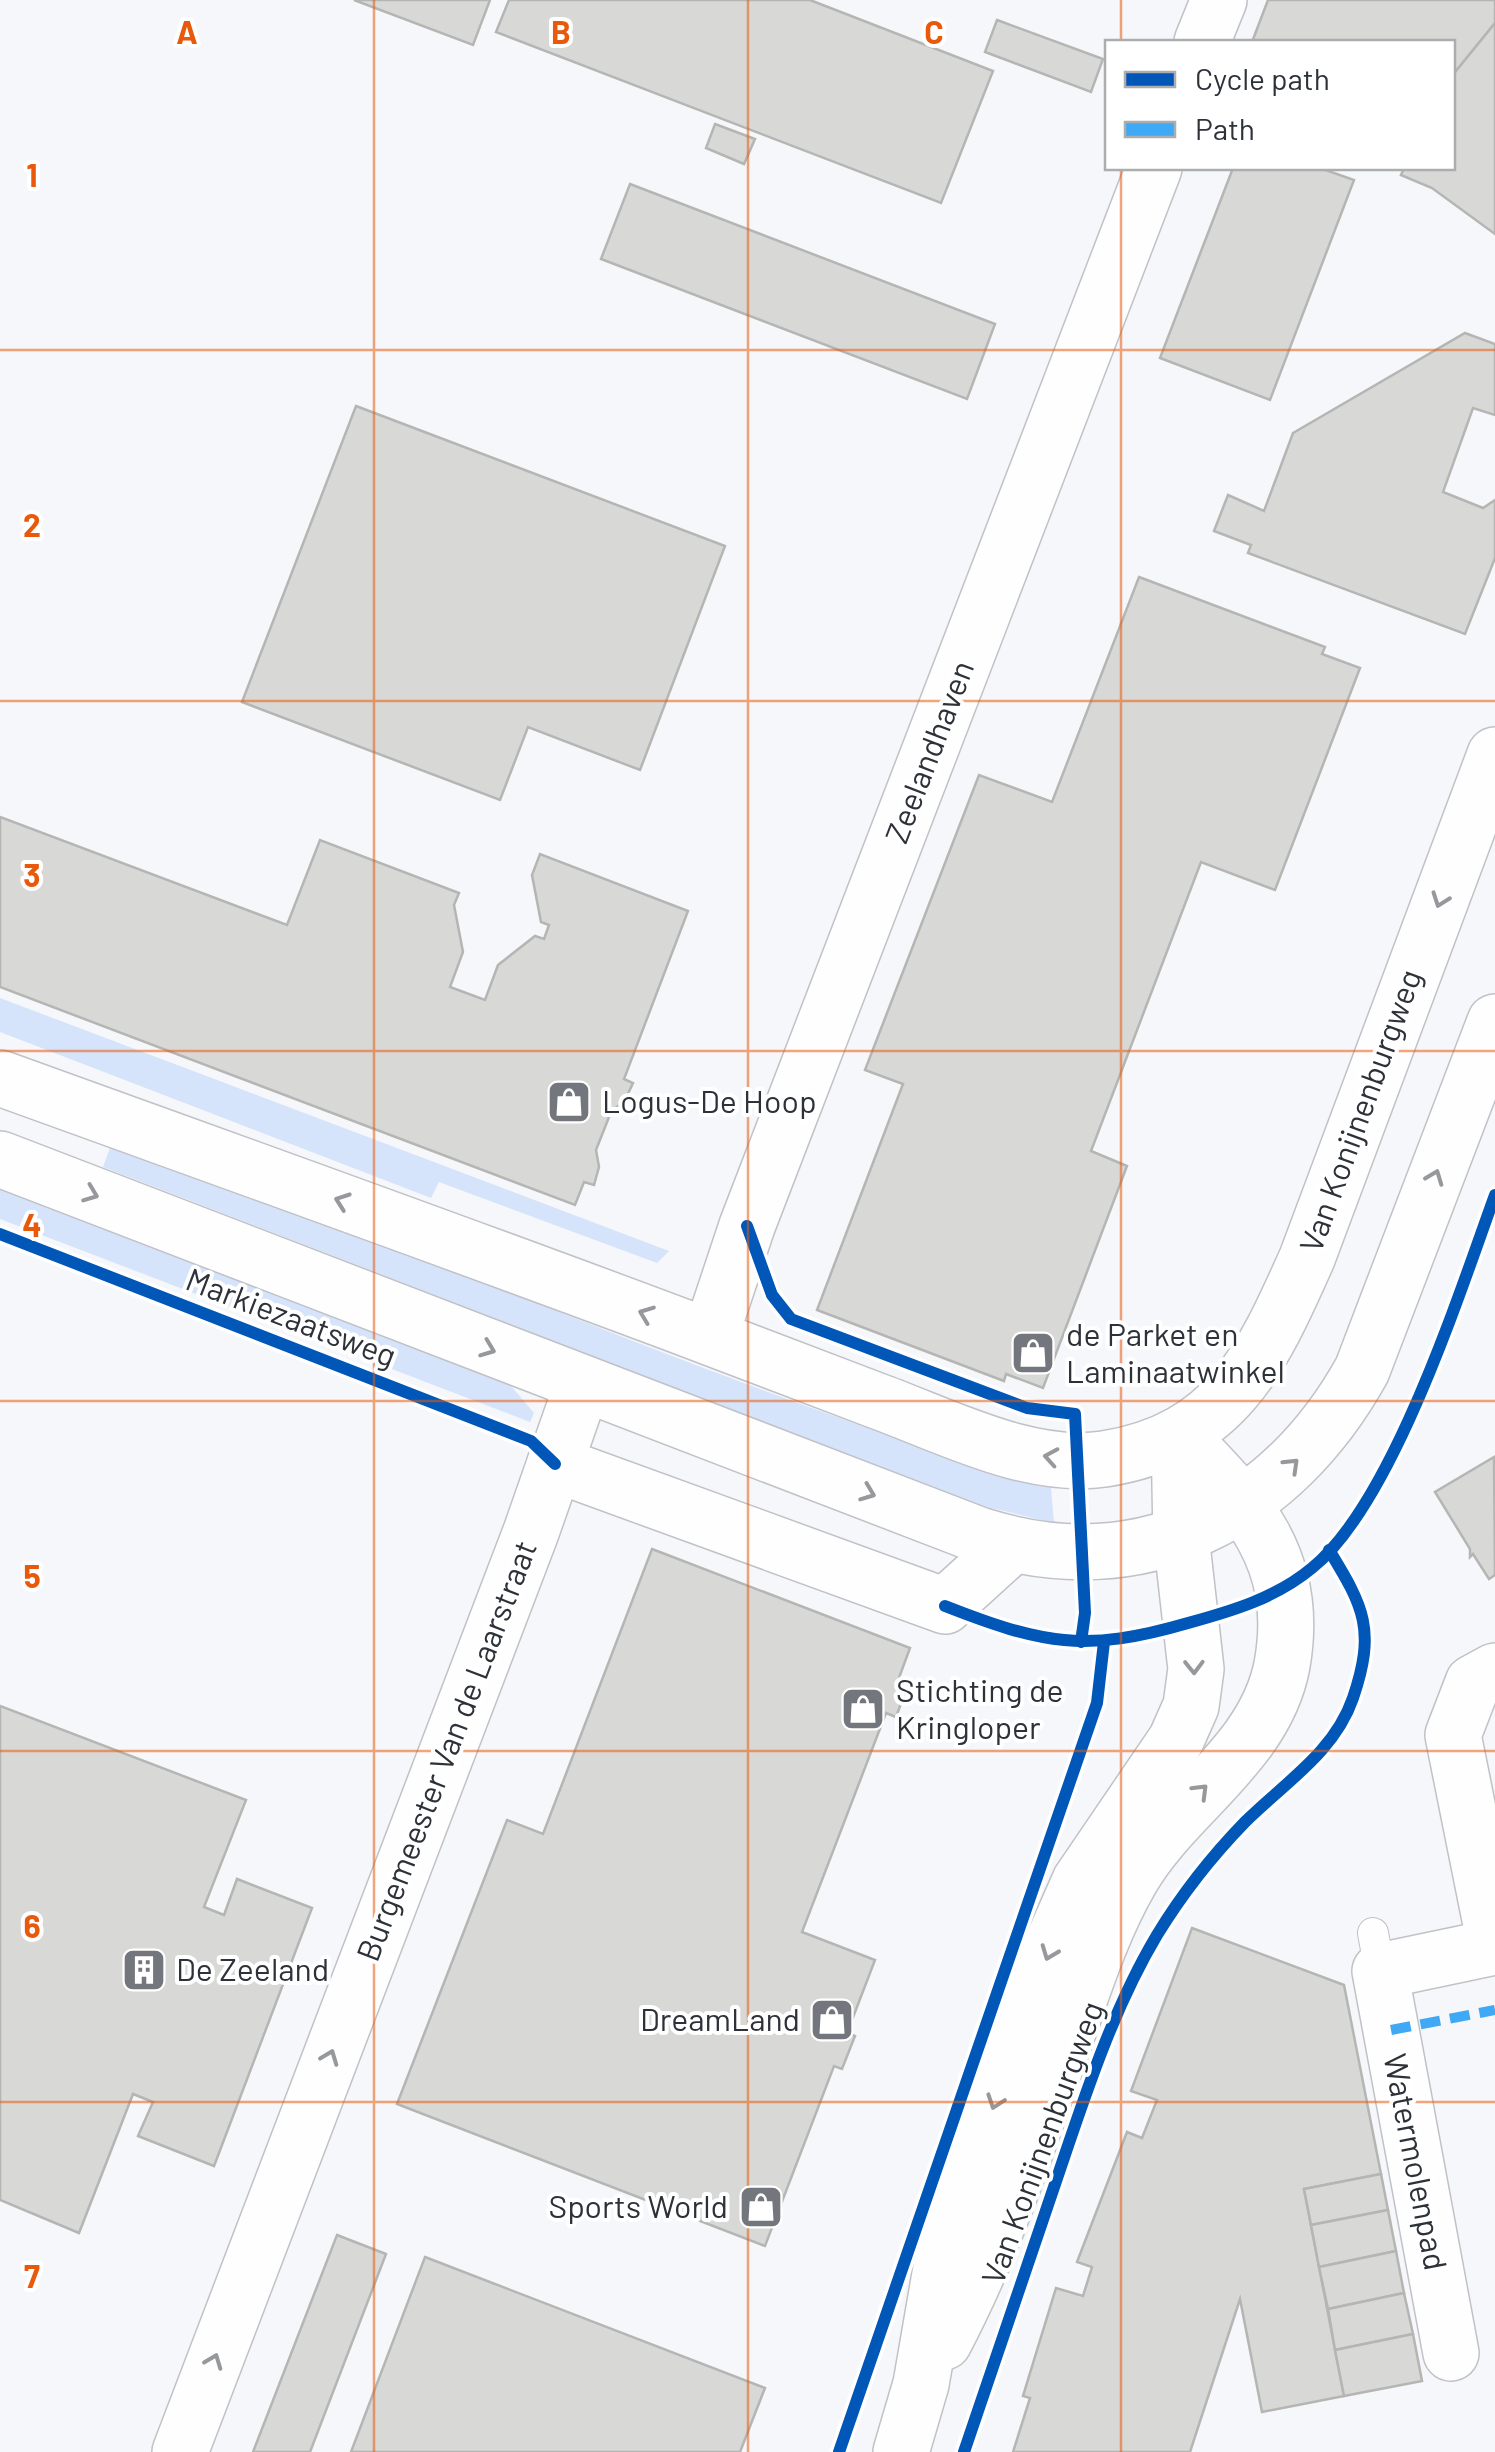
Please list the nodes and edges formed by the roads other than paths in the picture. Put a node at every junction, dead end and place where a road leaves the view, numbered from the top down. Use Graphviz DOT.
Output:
graph roads {
  1 [pos="1218,0"];
  2 [pos="1203,40"];
  3 [pos="1153,170"];
  4 [pos="1495,754"];
  5 [pos="1495,1022"];
  6 [pos="0,1078"];
  7 [pos="0,1160"];
  8 [pos="710,1337"];
  9 [pos="582,1386"];
  10 [pos="1180,1436"];
  11 [pos="555,1464"];
  12 [pos="1246,1503"];
  13 [pos="1181,1536"];
  14 [pos="1011,1546"];
  15 [pos="1495,1671"];
  16 [pos="1495,1945"];
  17 [pos="1451,2353"];
  18 [pos="921,2384"];
  19 [pos="180,2452"];
  20 [pos="901,2452"];
  1 -- 2 [label="main road"];
  3 -- 8 [label="main road, Zeelandhaven"];
  4 -- 10 [label="main road, Van Konijnenburgweg, one-way"];
  12 -- 5 [label="main road, one-way"];
  8 -- 6 [label="main road, one-way"];
  7 -- 9 [label="main road, Markiezaatsweg, one-way"];
  10 -- 8 [label="main road, one-way"];
  9 -- 11 [label="main road, Burgemeester Van de Laarstraat"];
  9 -- 14 [label="main road, Markiezaatsweg, one-way"];
  10 -- 12 [label="main road, Van Konijnenburgweg"];
  10 -- 13 [label="main road, Van Konijnenburgweg"];
  11 -- 14 [label="main road"];
  19 -- 11 [label="main road, Burgemeester Van de Laarstraat, one-way"];
  12 -- 13 [label="main road"];
  18 -- 12 [label="main road, Van Konijnenburgweg, one-way"];
  13 -- 14 [label="main road, Markiezaatsweg"];
  13 -- 18 [label="main road, Van Konijnenburgweg, one-way"];
  15 -- 16 [label="main road"];
  16 -- 17 [label="main road, Watermolenpad"];
  18 -- 20 [label="main road, Van Konijnenburgweg"];
}
